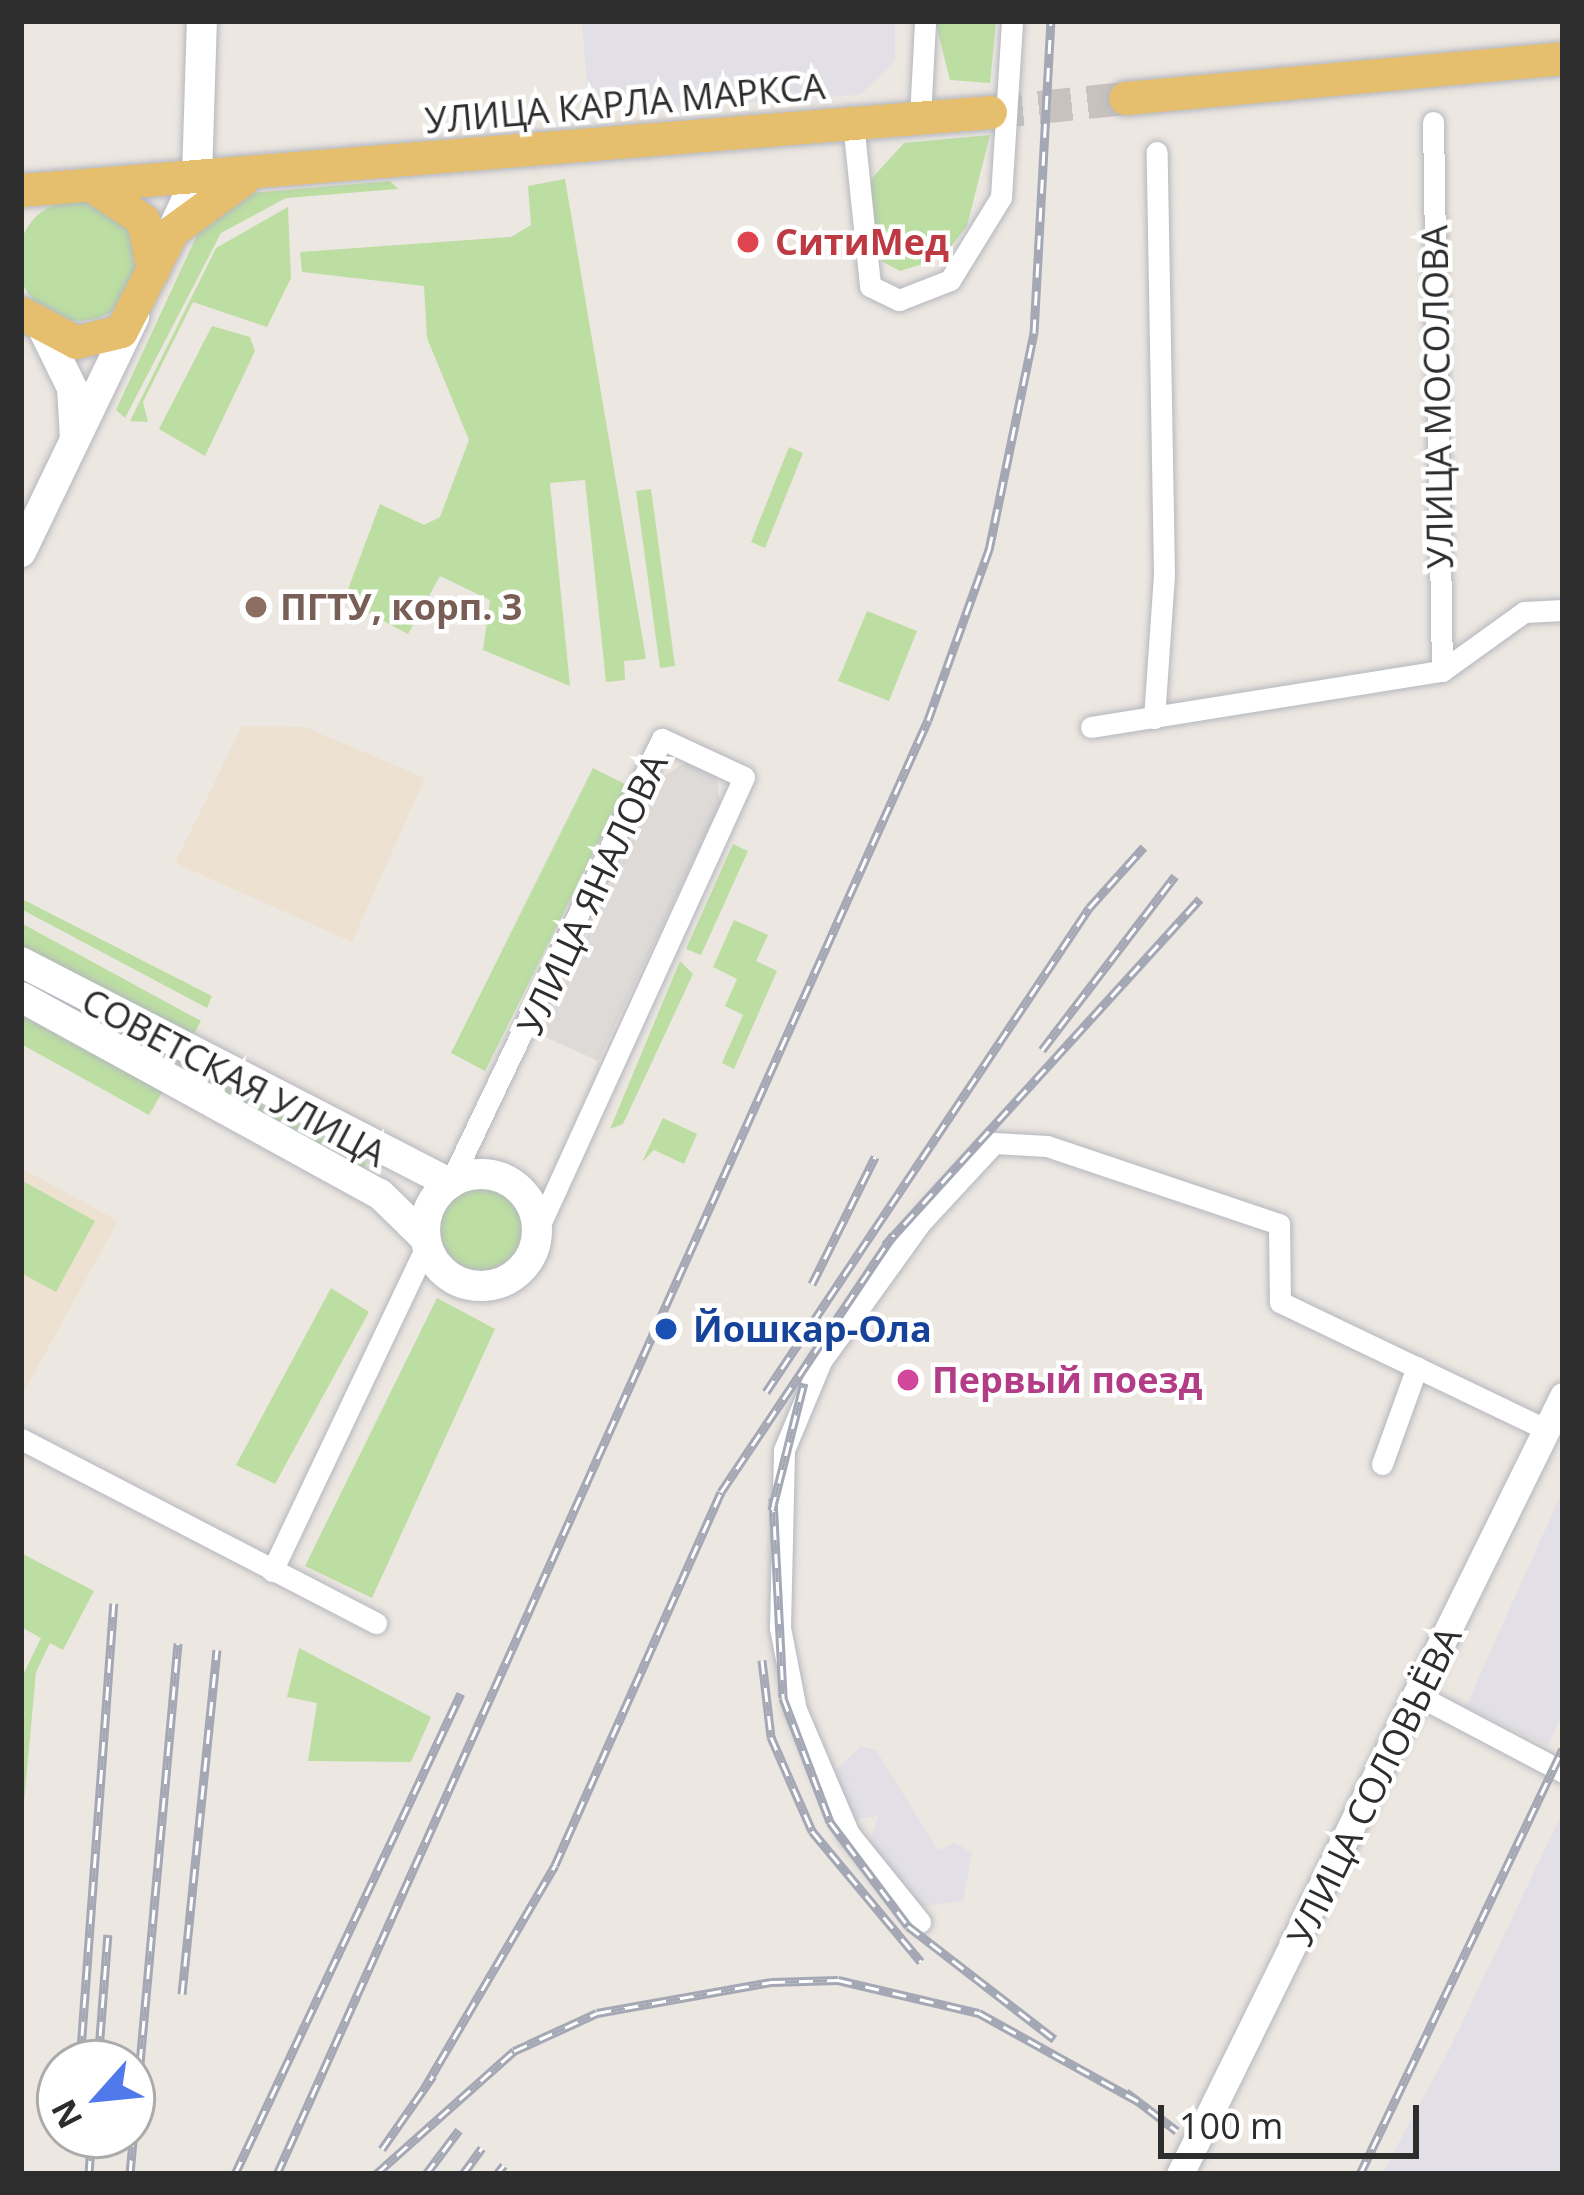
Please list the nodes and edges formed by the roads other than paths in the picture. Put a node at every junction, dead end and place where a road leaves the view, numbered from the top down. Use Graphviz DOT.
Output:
graph roads {
  1 [pos="202,21"];
  2 [pos="926,21"];
  3 [pos="1012,21"];
  4 [pos="1563,58"];
  5 [pos="1125,98"];
  6 [pos="990,112"];
  7 [pos="920,118"];
  8 [pos="1433,122"];
  9 [pos="853,123"];
  10 [pos="1156,152"];
  11 [pos="266,172"];
  12 [pos="197,177"];
  13 [pos="90,185"];
  14 [pos="27,195"];
  15 [pos="172,231"];
  16 [pos="152,278"];
  17 [pos="134,317"];
  18 [pos="30,322"];
  19 [pos="75,449"];
  20 [pos="21,552"];
  21 [pos="1563,610"];
  22 [pos="1442,671"];
  23 [pos="1154,718"];
  24 [pos="1091,727"];
  25 [pos="21,962"];
  26 [pos="21,997"];
  27 [pos="450,1183"];
  28 [pos="538,1229"];
  29 [pos="425,1242"];
  30 [pos="1417,1367"];
  31 [pos="1563,1396"];
  32 [pos="1546,1430"];
  33 [pos="21,1439"];
  34 [pos="1382,1464"];
  35 [pos="272,1571"];
  36 [pos="376,1623"];
  37 [pos="1420,1696"];
  38 [pos="1563,1772"];
  39 [pos="920,1922"];
  40 [pos="1180,2174"];
  1 -- 12 [label="main road"];
  2 -- 7 [label="street"];
  3 -- 9 [label="street"];
  4 -- 5 [label="main road"];
  6 -- 7 [label="main road, УЛИЦА КАРЛА МАРКСА"];
  7 -- 9 [label="main road, УЛИЦА КАРЛА МАРКСА"];
  8 -- 22 [label="street, УЛИЦА МОСОЛОВА"];
  9 -- 11 [label="main road, УЛИЦА КАРЛА МАРКСА"];
  10 -- 23 [label="street"];
  11 -- 12 [label="main road, УЛИЦА КАРЛА МАРКСА"];
  11 -- 15 [label="main road, УЛИЦА КАРЛА МАРКСА"];
  12 -- 13 [label="main road, УЛИЦА КАРЛА МАРКСА"];
  12 -- 15 [label="main road"];
  13 -- 14 [label="main road, УЛИЦА КАРЛА МАРКСА"];
  13 -- 16 [label="main road"];
  15 -- 16 [label="main road"];
  16 -- 17 [label="main road"];
  17 -- 18 [label="main road"];
  17 -- 19 [label="main road"];
  18 -- 19 [label="main road"];
  19 -- 20 [label="main road"];
  21 -- 22 [label="street"];
  22 -- 23 [label="street"];
  23 -- 24 [label="street"];
  25 -- 27 [label="main road, СОВЕТСКАЯ УЛИЦА"];
  26 -- 29 [label="main road, СОВЕТСКАЯ УЛИЦА"];
  27 -- 28 [label="main road"];
  27 -- 28 [label="street, УЛИЦА ЯНАЛОВА"];
  27 -- 29 [label="main road"];
  28 -- 29 [label="main road"];
  29 -- 35 [label="street"];
  30 -- 32 [label="street"];
  30 -- 34 [label="street"];
  30 -- 39 [label="street"];
  31 -- 32 [label="street, УЛИЦА СОЛОВЬЁВА"];
  32 -- 37 [label="street, УЛИЦА СОЛОВЬЁВА"];
  33 -- 35 [label="street"];
  35 -- 36 [label="street"];
  37 -- 38 [label="street"];
  37 -- 40 [label="street, УЛИЦА СОЛОВЬЁВА"];
}
